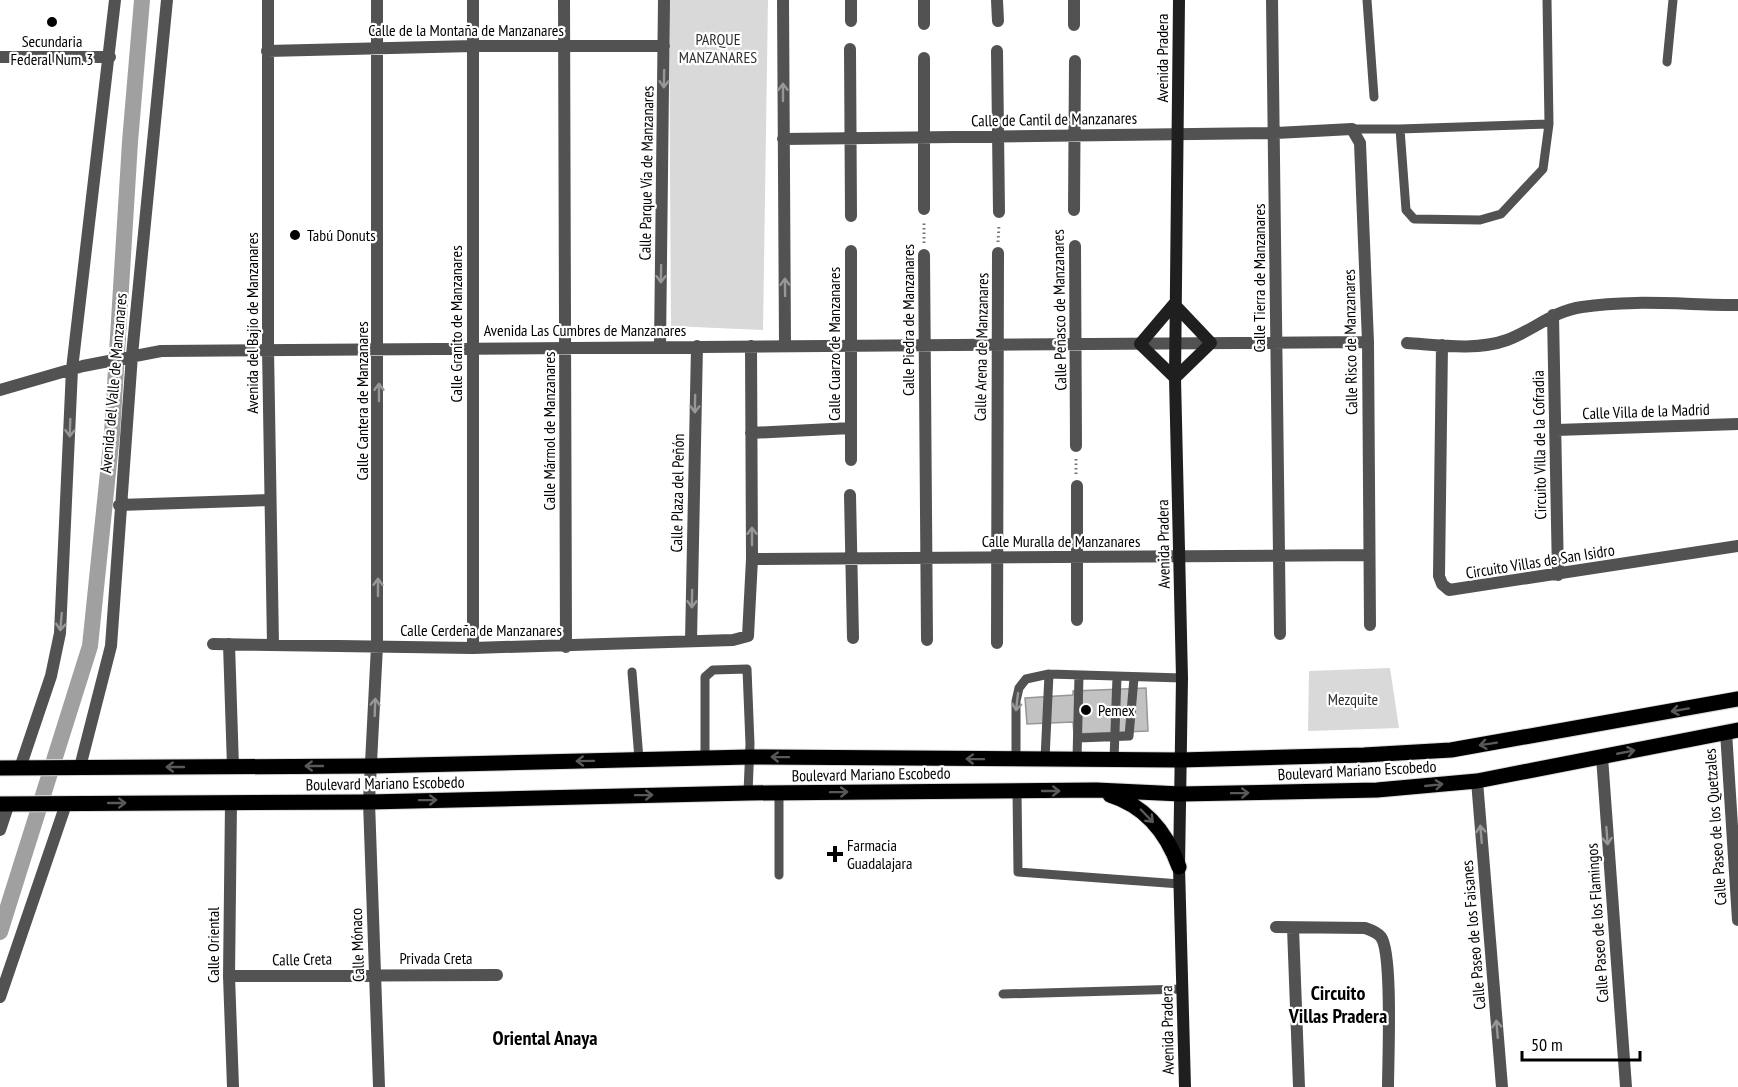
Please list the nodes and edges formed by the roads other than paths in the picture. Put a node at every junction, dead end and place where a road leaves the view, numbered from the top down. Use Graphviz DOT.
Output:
graph roads {
  1 [pos="115,0"];
  2 [pos="167,0"];
  3 [pos="268,0"];
  4 [pos="377,0"];
  5 [pos="473,0"];
  6 [pos="564,0"];
  7 [pos="664,0"];
  8 [pos="783,0"];
  9 [pos="851,0"];
  10 [pos="924,0"];
  11 [pos="997,0"];
  12 [pos="1074,0"];
  13 [pos="1179,0"];
  14 [pos="1272,0"];
  15 [pos="1367,0"];
  16 [pos="1547,0"];
  17 [pos="1673,0"];
  18 [pos="851,21"];
  19 [pos="998,21"];
  20 [pos="924,24"];
  21 [pos="1074,25"];
  22 [pos="473,46"];
  23 [pos="564,46"];
  24 [pos="664,46"];
  25 [pos="378,47"];
  26 [pos="850,49"];
  27 [pos="267,51"];
  28 [pos="997,51"];
  29 [pos="0,57"];
  30 [pos="110,57"];
  31 [pos="924,58"];
  32 [pos="1075,61"];
  33 [pos="1667,62"];
  34 [pos="1374,98"];
  35 [pos="1549,124"];
  36 [pos="1358,129"];
  37 [pos="1400,129"];
  38 [pos="1179,133"];
  39 [pos="1276,133"];
  40 [pos="1074,136"];
  41 [pos="996,137"];
  42 [pos="851,138"];
  43 [pos="924,138"];
  44 [pos="783,139"];
  45 [pos="924,209"];
  46 [pos="1074,210"];
  47 [pos="999,212"];
  48 [pos="851,216"];
  49 [pos="1075,246"];
  50 [pos="851,251"];
  51 [pos="998,253"];
  52 [pos="924,255"];
  53 [pos="1174,304"];
  54 [pos="1738,304"];
  55 [pos="1553,315"];
  56 [pos="1368,342"];
  57 [pos="1175,343"];
  58 [pos="1211,343"];
  59 [pos="1275,343"];
  60 [pos="1407,343"];
  61 [pos="1140,344"];
  62 [pos="852,345"];
  63 [pos="996,345"];
  64 [pos="1076,345"];
  65 [pos="1442,345"];
  66 [pos="565,346"];
  67 [pos="697,346"];
  68 [pos="751,346"];
  69 [pos="785,346"];
  70 [pos="924,346"];
  71 [pos="660,347"];
  72 [pos="472,348"];
  73 [pos="268,349"];
  74 [pos="379,349"];
  75 [pos="129,355"];
  76 [pos="78,368"];
  77 [pos="1175,378"];
  78 [pos="0,390"];
  79 [pos="1738,424"];
  80 [pos="851,428"];
  81 [pos="1556,430"];
  82 [pos="751,433"];
  83 [pos="1076,446"];
  84 [pos="851,460"];
  85 [pos="1077,486"];
  86 [pos="850,495"];
  87 [pos="270,500"];
  88 [pos="119,505"];
  89 [pos="1738,546"];
  90 [pos="1369,555"];
  91 [pos="1279,556"];
  92 [pos="997,557"];
  93 [pos="1077,557"];
  94 [pos="851,558"];
  95 [pos="928,558"];
  96 [pos="1180,558"];
  97 [pos="752,559"];
  98 [pos="1558,575"];
  99 [pos="1077,620"];
  100 [pos="1370,626"];
  101 [pos="1280,634"];
  102 [pos="853,638"];
  103 [pos="927,640"];
  104 [pos="691,641"];
  105 [pos="997,643"];
  106 [pos="213,644"];
  107 [pos="229,644"];
  108 [pos="273,645"];
  109 [pos="377,646"];
  110 [pos="566,646"];
  111 [pos="473,648"];
  112 [pos="632,672"];
  113 [pos="1048,674"];
  114 [pos="1079,675"];
  115 [pos="1117,677"];
  116 [pos="1134,678"];
  117 [pos="1182,678"];
  118 [pos="1738,699"];
  119 [pos="1732,731"];
  120 [pos="1115,737"];
  121 [pos="1079,738"];
  122 [pos="749,757"];
  123 [pos="1602,757"];
  124 [pos="705,758"];
  125 [pos="639,759"];
  126 [pos="1016,759"];
  127 [pos="1045,759"];
  128 [pos="1077,759"];
  129 [pos="1114,759"];
  130 [pos="1180,760"];
  131 [pos="74,766"];
  132 [pos="372,766"];
  133 [pos="26,767"];
  134 [pos="233,767"];
  135 [pos="0,768"];
  136 [pos="1477,781"];
  137 [pos="1096,790"];
  138 [pos="1017,791"];
  139 [pos="748,793"];
  140 [pos="779,793"];
  141 [pos="1181,794"];
  142 [pos="369,801"];
  143 [pos="231,803"];
  144 [pos="9,804"];
  145 [pos="62,804"];
  146 [pos="1735,827"];
  147 [pos="0,830"];
  148 [pos="1179,867"];
  149 [pos="778,875"];
  150 [pos="1737,876"];
  151 [pos="1180,884"];
  152 [pos="1738,920"];
  153 [pos="1276,927"];
  154 [pos="1293,928"];
  155 [pos="375,975"];
  156 [pos="497,975"];
  157 [pos="229,976"];
  158 [pos="1183,989"];
  159 [pos="1003,994"];
  160 [pos="0,997"];
  161 [pos="233,1087"];
  162 [pos="379,1087"];
  163 [pos="1185,1087"];
  164 [pos="1299,1087"];
  165 [pos="1388,1087"];
  166 [pos="1502,1087"];
  167 [pos="1626,1087"];
  1 -- 30 [label="street"];
  2 -- 75 [label="street, Avenida del Valle de Manzanares"];
  3 -- 27 [label="street, Avenida del Bajío de Manzanares"];
  4 -- 25 [label="street, Calle Cantera de Manzanares"];
  5 -- 22 [label="street, Calle Granito de Manzanares"];
  6 -- 23 [label="street, Calle Mármol de Manzanares"];
  7 -- 24 [label="street, Calle Parque Vía de Manzanares"];
  44 -- 8 [label="street, one-way"];
  9 -- 18 [label="street"];
  10 -- 20 [label="street"];
  11 -- 19 [label="street"];
  12 -- 21 [label="street"];
  13 -- 38 [label="street, Avenida Pradera"];
  14 -- 39 [label="street, Calle Tierra de Manzanares"];
  15 -- 34 [label="lane"];
  16 -- 35 [label="lane"];
  17 -- 33 [label="lane"];
  22 -- 23 [label="street, Calle de la Montaña de Manzanares"];
  22 -- 25 [label="street, Calle de la Montaña de Manzanares"];
  22 -- 72 [label="street, Calle Granito de Manzanares"];
  23 -- 24 [label="street, Calle de la Montaña de Manzanares"];
  23 -- 66 [label="street, Calle Mármol de Manzanares"];
  24 -- 71 [label="street, Calle Parque Vía de Manzanares, one-way"];
  25 -- 27 [label="street, Calle de la Montaña de Manzanares"];
  25 -- 74 [label="street, Calle Cantera de Manzanares"];
  26 -- 42 [label="street"];
  27 -- 73 [label="street, Avenida del Bajío de Manzanares"];
  28 -- 41 [label="street"];
  29 -- 30 [label="street"];
  30 -- 76 [label="street"];
  31 -- 43 [label="street"];
  32 -- 40 [label="street, Calle Peñasco de Manzanares"];
  35 -- 37 [label="lane"];
  35 -- 37 [label="lane"];
  36 -- 37 [label="lane"];
  36 -- 39 [label="street, Calle de Cantil de Manzanares"];
  36 -- 56 [label="street, Calle Risco de Manzanares"];
  38 -- 39 [label="street, Calle de Cantil de Manzanares"];
  38 -- 40 [label="street, Calle de Cantil de Manzanares"];
  38 -- 53 [label="street, Avenida Pradera"];
  39 -- 59 [label="street, Calle Tierra de Manzanares"];
  40 -- 41 [label="street, Calle de Cantil de Manzanares"];
  40 -- 46 [label="street, Calle Peñasco de Manzanares"];
  41 -- 43 [label="street, Calle de Cantil de Manzanares"];
  41 -- 47 [label="street"];
  42 -- 43 [label="street, Calle de Cantil de Manzanares"];
  42 -- 44 [label="street, Calle de Cantil de Manzanares"];
  42 -- 48 [label="street"];
  43 -- 45 [label="street"];
  69 -- 44 [label="street, one-way"];
  49 -- 64 [label="street, Calle Peñasco de Manzanares"];
  50 -- 62 [label="street, Calle Cuarzo de Manzanares"];
  51 -- 63 [label="street, Calle Arena de Manzanares"];
  52 -- 70 [label="street, Calle Piedra de Manzanares"];
  53 -- 57 [label="street, Avenida Pradera"];
  53 -- 58 [label="street"];
  53 -- 61 [label="street"];
  54 -- 55 [label="street"];
  55 -- 65 [label="street"];
  55 -- 81 [label="street, Circuito Villa de la Cofradia"];
  56 -- 59 [label="street, Avenida Las Cumbres de Manzanares"];
  56 -- 90 [label="street, Calle Risco de Manzanares"];
  57 -- 58 [label="street, Avenida Las Cumbres de Manzanares"];
  57 -- 61 [label="street, Avenida Las Cumbres de Manzanares"];
  57 -- 77 [label="street, Avenida Pradera"];
  58 -- 59 [label="street, Avenida Las Cumbres de Manzanares"];
  58 -- 77 [label="street"];
  59 -- 91 [label="street, Calle Tierra de Manzanares"];
  60 -- 65 [label="street"];
  61 -- 64 [label="street, Avenida Las Cumbres de Manzanares"];
  61 -- 77 [label="street"];
  62 -- 69 [label="street, Avenida Las Cumbres de Manzanares"];
  62 -- 70 [label="street, Avenida Las Cumbres de Manzanares"];
  62 -- 80 [label="street, Calle Cuarzo de Manzanares"];
  63 -- 64 [label="street, Avenida Las Cumbres de Manzanares"];
  63 -- 70 [label="street, Avenida Las Cumbres de Manzanares"];
  63 -- 92 [label="street, Calle Arena de Manzanares"];
  64 -- 83 [label="street, Calle Peñasco de Manzanares"];
  65 -- 98 [label="street, Circuito Villas de San Isidro"];
  66 -- 71 [label="street, Avenida Las Cumbres de Manzanares"];
  66 -- 72 [label="street, Avenida Las Cumbres de Manzanares"];
  66 -- 110 [label="street, Calle Mármol de Manzanares"];
  67 -- 68 [label="street, Avenida Las Cumbres de Manzanares"];
  67 -- 71 [label="street, Avenida Las Cumbres de Manzanares"];
  67 -- 104 [label="street, Calle Plaza del Peñón, one-way"];
  68 -- 69 [label="street, Avenida Las Cumbres de Manzanares"];
  68 -- 82 [label="street"];
  70 -- 95 [label="street, Calle Piedra de Manzanares"];
  72 -- 74 [label="street, Avenida Las Cumbres de Manzanares"];
  72 -- 111 [label="street, Calle Granito de Manzanares"];
  73 -- 74 [label="street, Avenida Las Cumbres de Manzanares"];
  73 -- 75 [label="street, Avenida Las Cumbres de Manzanares"];
  73 -- 87 [label="street, Avenida del Bajío de Manzanares"];
  109 -- 74 [label="street, Calle Cantera de Manzanares, one-way"];
  75 -- 76 [label="street, Avenida Las Cumbres de Manzanares"];
  75 -- 88 [label="street, Avenida del Valle de Manzanares"];
  76 -- 78 [label="street, Avenida Las Cumbres de Manzanares"];
  76 -- 133 [label="street, one-way"];
  77 -- 96 [label="street, Avenida Pradera"];
  79 -- 81 [label="street, Calle Villa de la Madrid"];
  80 -- 82 [label="street"];
  80 -- 84 [label="street, Calle Cuarzo de Manzanares"];
  81 -- 98 [label="street, Circuito Villa de la Cofradia"];
  97 -- 82 [label="street, one-way"];
  85 -- 93 [label="street"];
  86 -- 94 [label="street"];
  87 -- 88 [label="street"];
  87 -- 108 [label="street, Avenida del Bajío de Manzanares"];
  88 -- 131 [label="street, Avenida del Valle de Manzanares"];
  89 -- 98 [label="street, Circuito Villas de San Isidro"];
  90 -- 91 [label="street, Calle Muralla de Manzanares"];
  90 -- 100 [label="street, Calle Risco de Manzanares"];
  91 -- 96 [label="street, Calle Muralla de Manzanares"];
  91 -- 101 [label="street, Calle Tierra de Manzanares"];
  92 -- 93 [label="street, Calle Muralla de Manzanares"];
  92 -- 95 [label="street, Calle Muralla de Manzanares"];
  92 -- 105 [label="street, Calle Arena de Manzanares"];
  93 -- 96 [label="street, Calle Muralla de Manzanares"];
  93 -- 99 [label="street"];
  94 -- 95 [label="street, Calle Muralla de Manzanares"];
  94 -- 97 [label="street, Calle Muralla de Manzanares"];
  94 -- 102 [label="street"];
  95 -- 103 [label="street, Calle Piedra de Manzanares"];
  96 -- 117 [label="street, Avenida Pradera"];
  97 -- 104 [label="street, Calle Cerdeña de Manzanares"];
  104 -- 110 [label="street, Calle Cerdeña de Manzanares"];
  106 -- 107 [label="street, Calle Cerdeña de Manzanares"];
  107 -- 108 [label="street, Calle Cerdeña de Manzanares"];
  107 -- 134 [label="street"];
  108 -- 109 [label="street, Calle Cerdeña de Manzanares"];
  109 -- 111 [label="street, Calle Cerdeña de Manzanares"];
  132 -- 109 [label="street, Calle Cantera de Manzanares, one-way"];
  110 -- 111 [label="street, Calle Cerdeña de Manzanares"];
  112 -- 125 [label="lane"];
  113 -- 114 [label="lane"];
  113 -- 126 [label="lane, one-way"];
  113 -- 127 [label="lane"];
  114 -- 115 [label="lane"];
  114 -- 121 [label="lane"];
  115 -- 116 [label="lane"];
  115 -- 120 [label="lane"];
  116 -- 117 [label="lane"];
  116 -- 120 [label="lane"];
  117 -- 130 [label="street, Avenida Pradera"];
  118 -- 130 [label="main road, Boulevard Mariano Escobedo, one-way"];
  123 -- 119 [label="main road, Boulevard Mariano Escobedo, one-way"];
  119 -- 146 [label="street, Calle Paseo de los Quetzales"];
  120 -- 121 [label="lane"];
  120 -- 129 [label="lane"];
  121 -- 128 [label="lane"];
  122 -- 124 [label="main road, Boulevard Mariano Escobedo"];
  122 -- 124 [label="lane"];
  126 -- 122 [label="main road, Boulevard Mariano Escobedo, one-way"];
  122 -- 139 [label="lane"];
  123 -- 136 [label="main road, Boulevard Mariano Escobedo"];
  123 -- 167 [label="street, Calle Paseo de los Flamingos, one-way"];
  124 -- 125 [label="main road, Boulevard Mariano Escobedo"];
  125 -- 132 [label="main road, Boulevard Mariano Escobedo, one-way"];
  126 -- 127 [label="main road, Boulevard Mariano Escobedo"];
  127 -- 128 [label="main road, Boulevard Mariano Escobedo"];
  128 -- 129 [label="main road, Boulevard Mariano Escobedo"];
  129 -- 130 [label="main road, Boulevard Mariano Escobedo"];
  130 -- 141 [label="street, Avenida Pradera"];
  131 -- 133 [label="main road, Boulevard Mariano Escobedo"];
  134 -- 131 [label="main road, Boulevard Mariano Escobedo, one-way"];
  132 -- 134 [label="main road, Boulevard Mariano Escobedo, one-way"];
  132 -- 142 [label="street, Calle Cantera de Manzanares"];
  133 -- 135 [label="main road, Boulevard Mariano Escobedo"];
  141 -- 136 [label="main road, Boulevard Mariano Escobedo, one-way"];
  166 -- 136 [label="street, Calle Paseo de los Faisanes, one-way"];
  138 -- 137 [label="main road, Boulevard Mariano Escobedo, one-way"];
  137 -- 141 [label="main road, Boulevard Mariano Escobedo"];
  137 -- 148 [label="main road, one-way"];
  140 -- 138 [label="main road, Boulevard Mariano Escobedo, one-way"];
  138 -- 151 [label="lane"];
  139 -- 140 [label="main road, Boulevard Mariano Escobedo"];
  142 -- 139 [label="main road, Boulevard Mariano Escobedo, one-way"];
  140 -- 149 [label="lane"];
  141 -- 148 [label="street, Avenida Pradera"];
  142 -- 143 [label="main road, Boulevard Mariano Escobedo"];
  142 -- 155 [label="street, Calle Mónaco"];
  145 -- 143 [label="main road, Boulevard Mariano Escobedo, one-way"];
  143 -- 157 [label="street, Calle Oriental"];
  144 -- 145 [label="main road, Boulevard Mariano Escobedo"];
  144 -- 147 [label="street"];
  145 -- 160 [label="street"];
  146 -- 150 [label="street, Calle Paseo de los Quetzales"];
  148 -- 151 [label="street, Avenida Pradera"];
  150 -- 152 [label="street, Calle Paseo de los Quetzales"];
  151 -- 158 [label="street, Avenida Pradera"];
  153 -- 154 [label="street"];
  154 -- 164 [label="street"];
  154 -- 165 [label="street"];
  155 -- 156 [label="street, Privada Creta"];
  155 -- 157 [label="street, Calle Creta"];
  155 -- 162 [label="street, Calle Mónaco"];
  157 -- 161 [label="street, Calle Oriental"];
  158 -- 159 [label="lane"];
  158 -- 163 [label="street, Avenida Pradera"];
}
